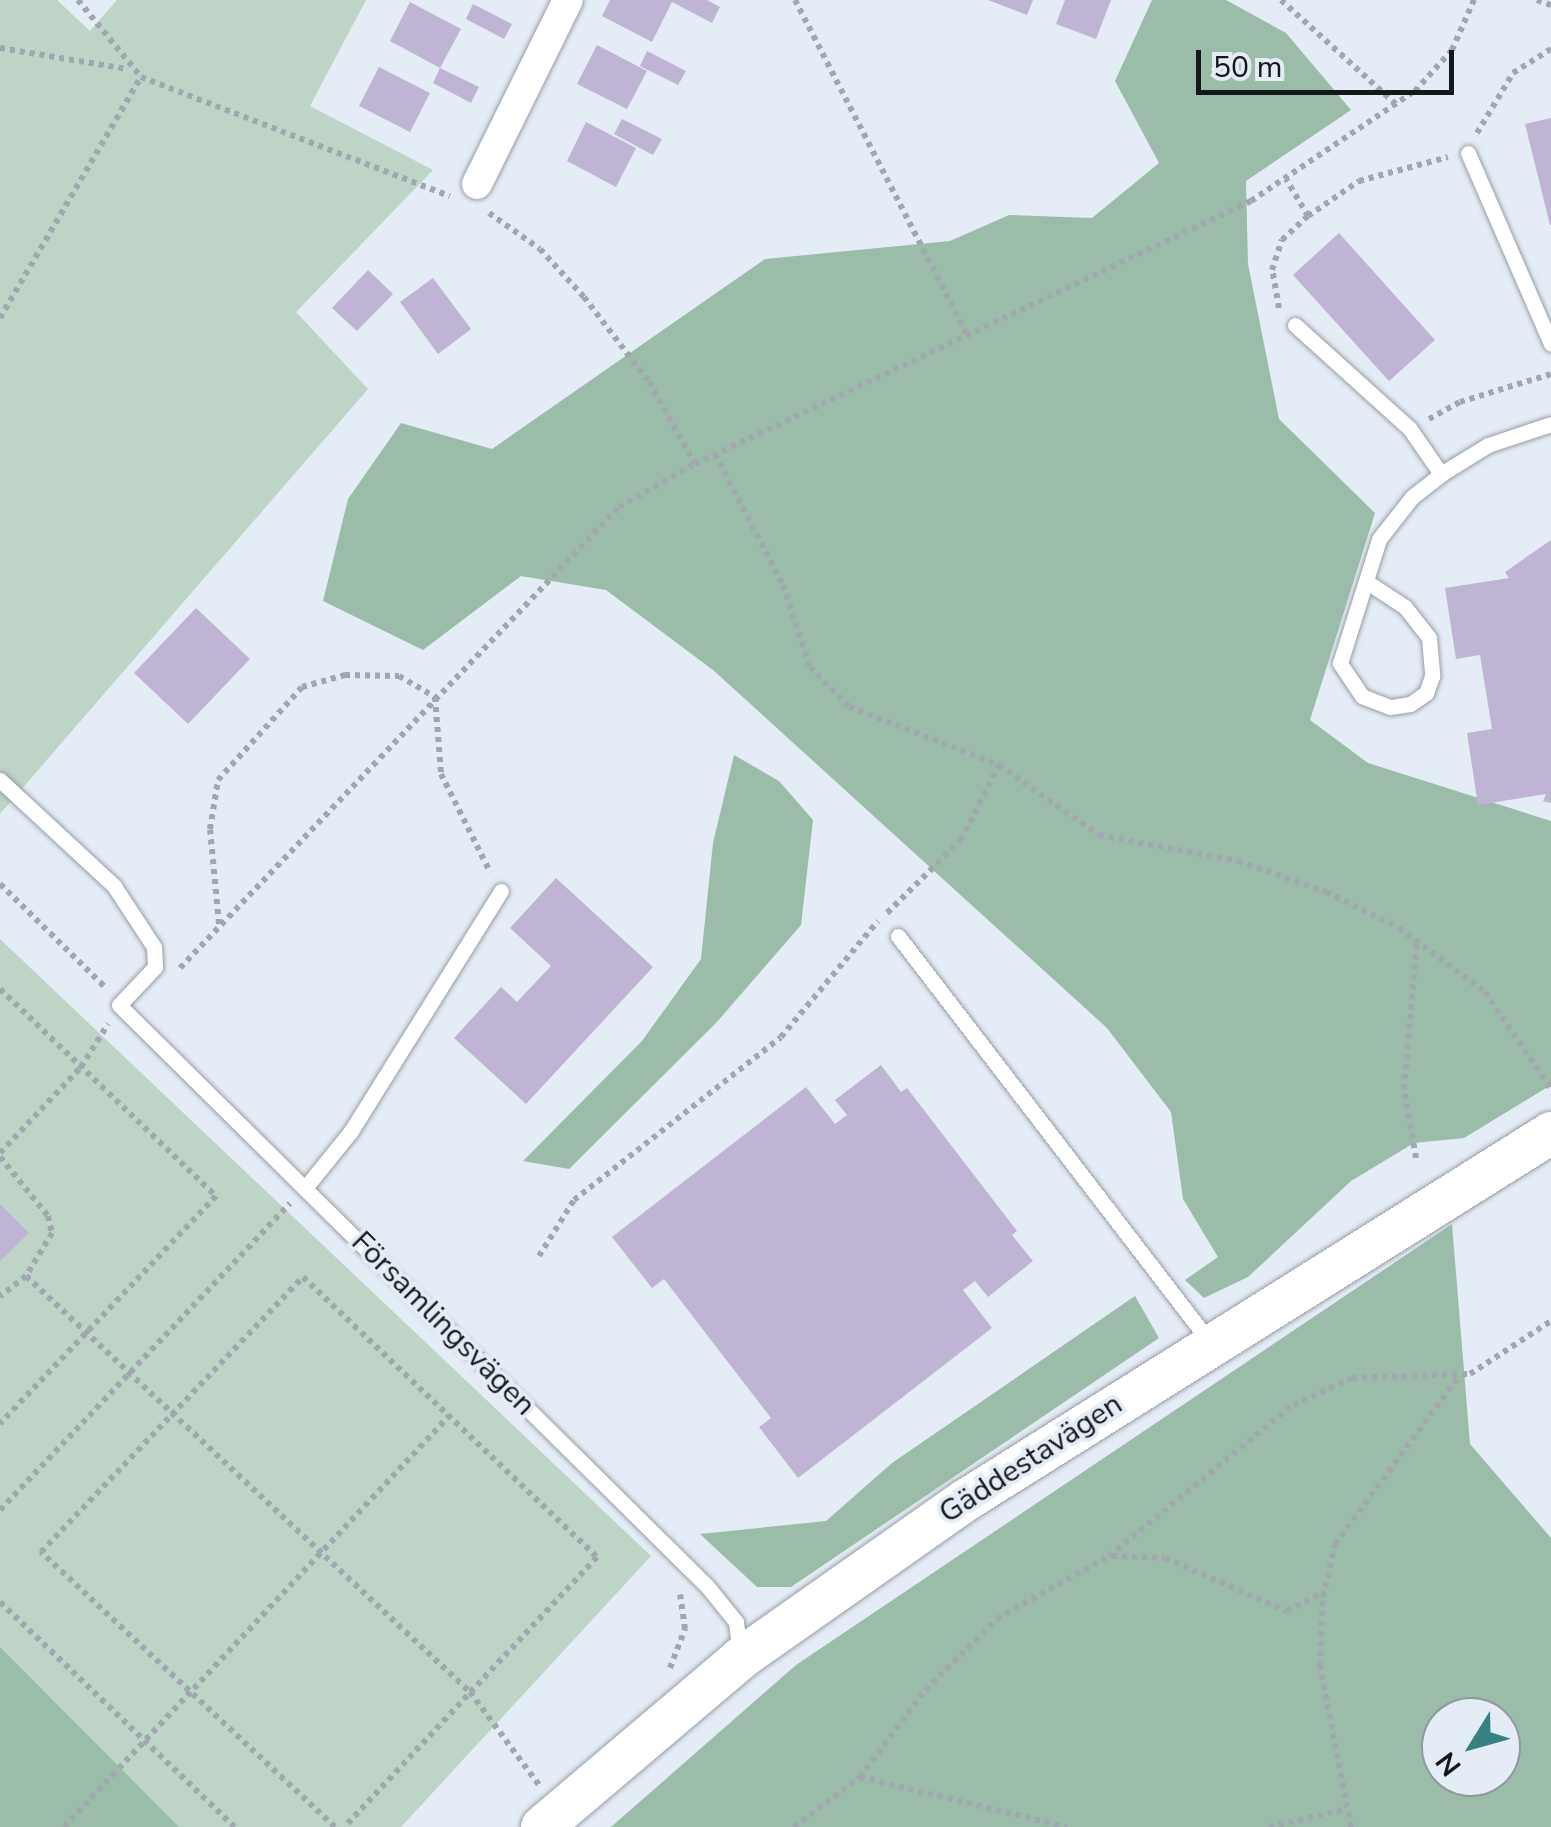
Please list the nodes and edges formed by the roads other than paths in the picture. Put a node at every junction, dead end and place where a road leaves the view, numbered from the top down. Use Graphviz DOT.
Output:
graph roads {
  1 [pos="568,0"];
  2 [pos="1468,153"];
  3 [pos="471,197"];
  4 [pos="1295,326"];
  5 [pos="1551,344"];
  6 [pos="1551,424"];
  7 [pos="1441,474"];
  8 [pos="1370,584"];
  9 [pos="0,780"];
  10 [pos="501,890"];
  11 [pos="898,936"];
  12 [pos="1551,1134"];
  13 [pos="305,1188"];
  14 [pos="1212,1344"];
  15 [pos="741,1658"];
  16 [pos="542,1808"];
  1 -- 3 [label="street"];
  2 -- 5 [label="lane"];
  4 -- 7 [label="lane"];
  6 -- 7 [label="lane"];
  7 -- 8 [label="lane"];
  8 -- 8 [label="lane"];
  9 -- 13 [label="lane, Församlingsvägen"];
  10 -- 13 [label="lane"];
  11 -- 14 [label="lane"];
  12 -- 14 [label="street, Gäddestavägen"];
  13 -- 15 [label="lane, Församlingsvägen"];
  14 -- 15 [label="street, Gäddestavägen"];
  15 -- 16 [label="street, Gäddestavägen"];
}
